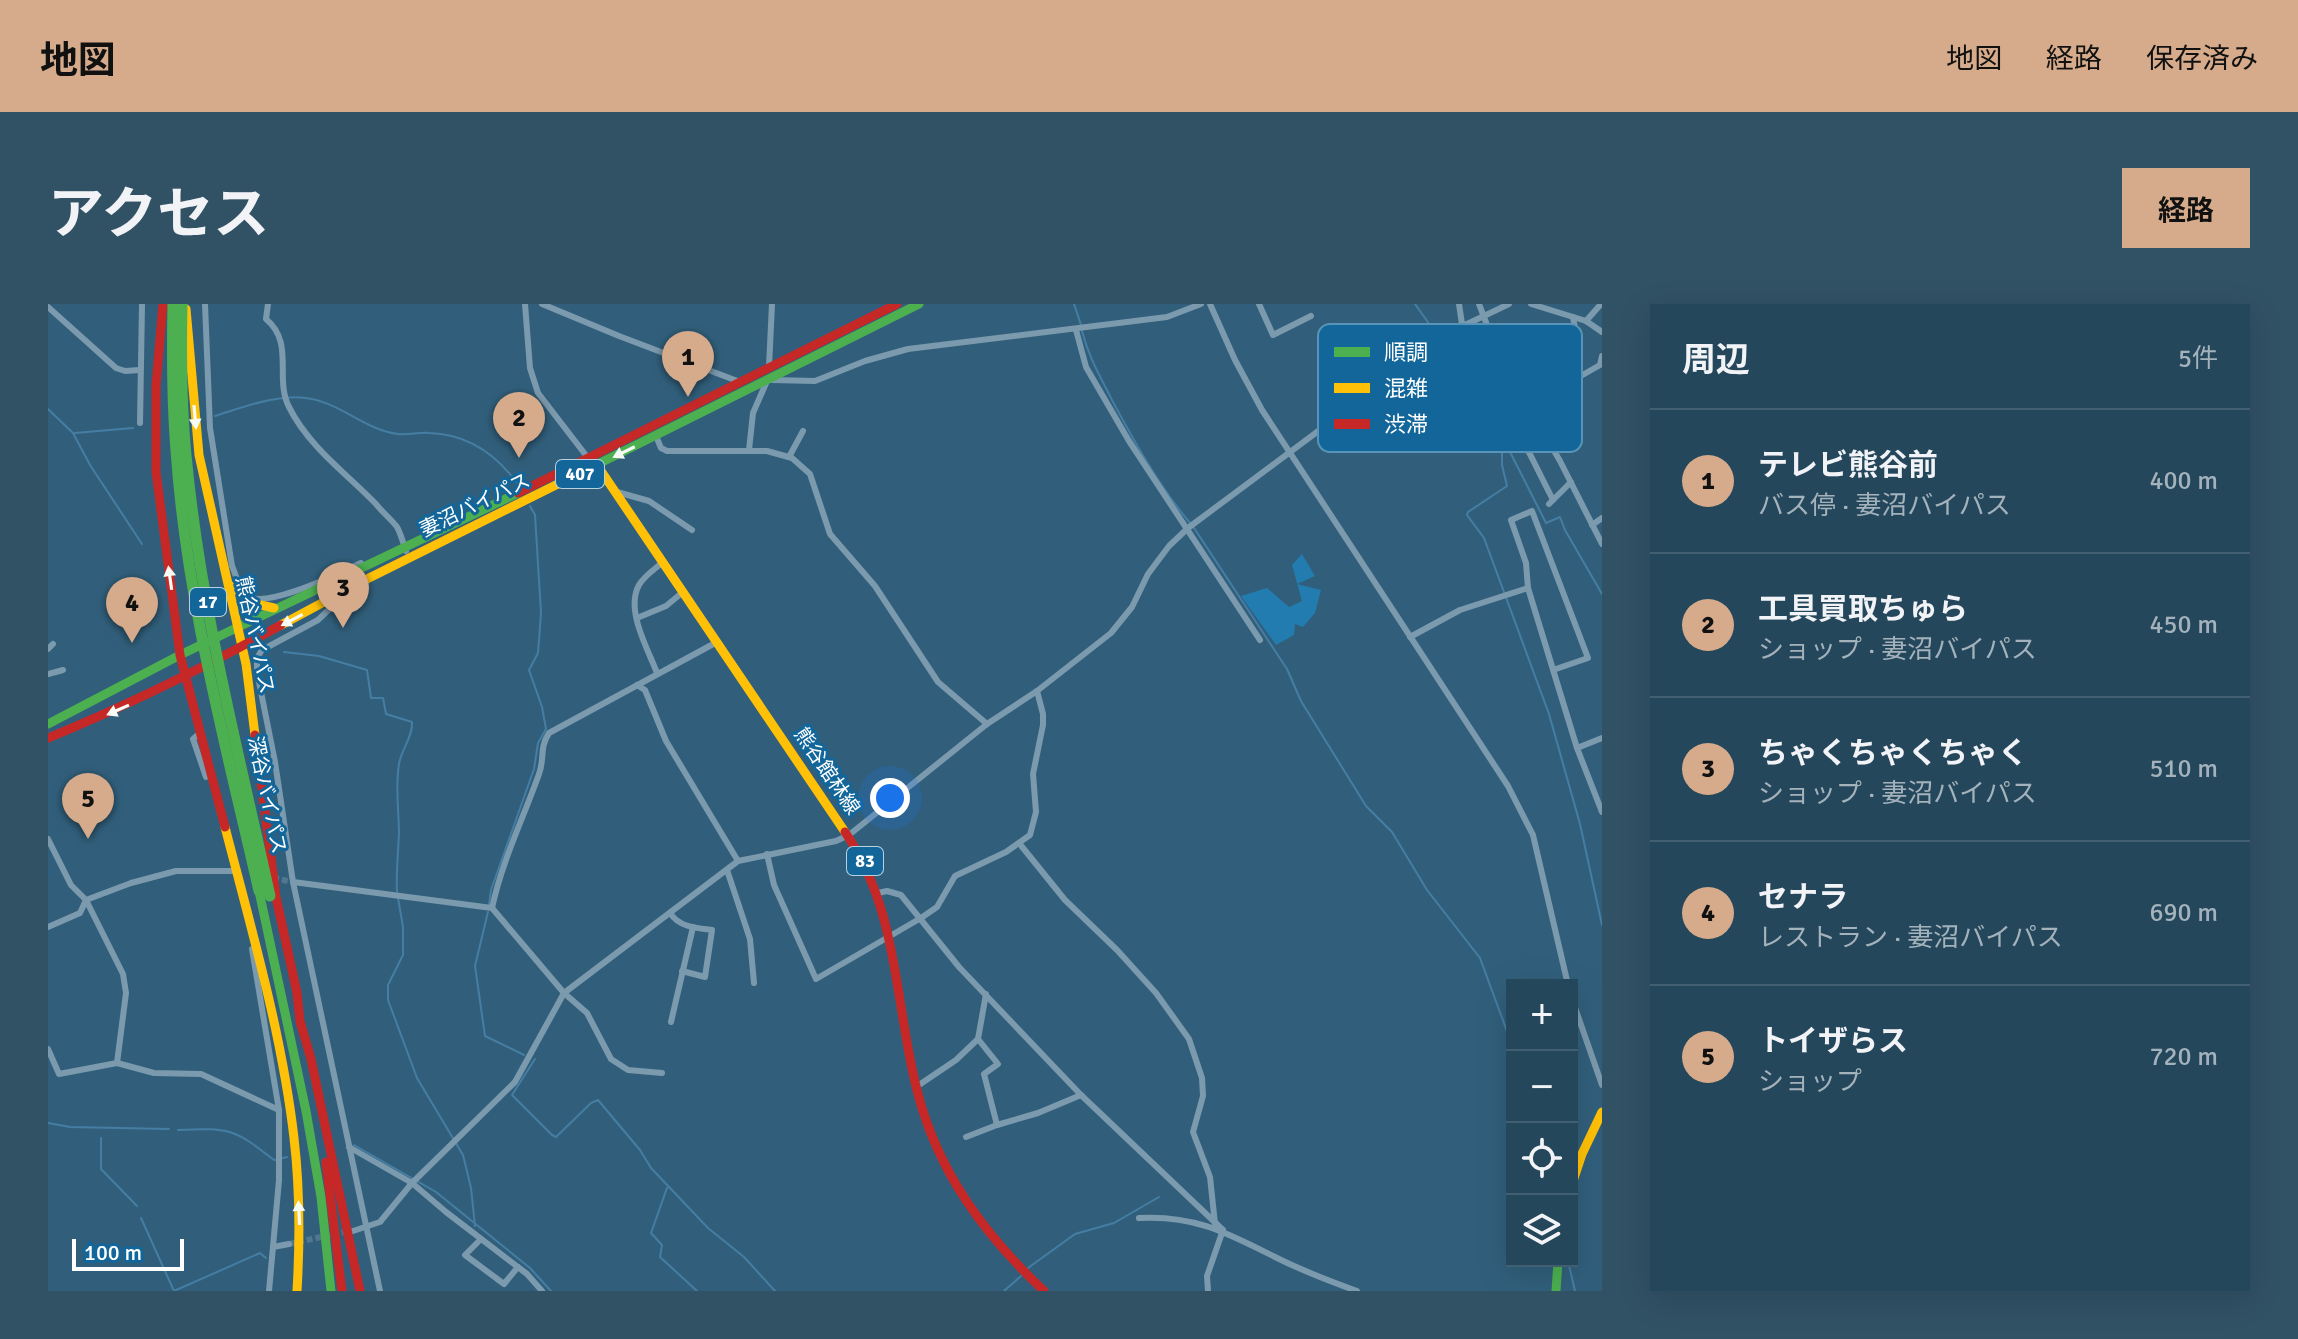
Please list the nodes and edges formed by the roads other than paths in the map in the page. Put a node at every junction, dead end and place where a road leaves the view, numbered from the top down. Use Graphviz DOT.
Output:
graph roads {
  1 [pos="142,304"];
  2 [pos="163,304"];
  3 [pos="173,304"];
  4 [pos="205,304"];
  5 [pos="268,304"];
  6 [pos="525,304"];
  7 [pos="542,304"];
  8 [pos="772,304"];
  9 [pos="897,304"];
  10 [pos="919,304"];
  11 [pos="1201,304"];
  12 [pos="1210,304"];
  13 [pos="1259,304"];
  14 [pos="1459,304"];
  15 [pos="1479,304"];
  16 [pos="1509,304"];
  17 [pos="1531,304"];
  18 [pos="1601,304"];
  19 [pos="185,306"];
  20 [pos="48,307"];
  21 [pos="1311,316"];
  22 [pos="1485,316"];
  23 [pos="1573,317"];
  24 [pos="1586,321"];
  25 [pos="1464,324"];
  26 [pos="1466,324"];
  27 [pos="1488,324"];
  28 [pos="1574,324"];
  29 [pos="1080,329"];
  30 [pos="1602,332"];
  31 [pos="1602,356"];
  32 [pos="140,370"];
  33 [pos="765,373"];
  34 [pos="1582,375"];
  35 [pos="741,382"];
  36 [pos="140,423"];
  37 [pos="803,431"];
  38 [pos="1318,432"];
  39 [pos="656,436"];
  40 [pos="749,450"];
  41 [pos="1526,452"];
  42 [pos="1553,452"];
  43 [pos="1289,453"];
  44 [pos="587,456"];
  45 [pos="789,457"];
  46 [pos="597,465"];
  47 [pos="1571,482"];
  48 [pos="615,492"];
  49 [pos="1602,518"];
  50 [pos="1592,525"];
  51 [pos="1187,529"];
  52 [pos="692,530"];
  53 [pos="1602,544"];
  54 [pos="407,553"];
  55 [pos="663,562"];
  56 [pos="364,568"];
  57 [pos="226,580"];
  58 [pos="1528,588"];
  59 [pos="349,589"];
  60 [pos="683,592"];
  61 [pos="278,608"];
  62 [pos="637,618"];
  63 [pos="237,628"];
  64 [pos="1410,637"];
  65 [pos="1260,640"];
  66 [pos="717,642"];
  67 [pos="242,646"];
  68 [pos="180,655"];
  69 [pos="63,670"];
  70 [pos="1553,670"];
  71 [pos="657,673"];
  72 [pos="48,674"];
  73 [pos="186,677"];
  74 [pos="637,685"];
  75 [pos="1037,691"];
  76 [pos="48,724"];
  77 [pos="987,724"];
  78 [pos="48,738"];
  79 [pos="1602,738"];
  80 [pos="1577,748"];
  81 [pos="1602,812"];
  82 [pos="849,835"];
  83 [pos="48,839"];
  84 [pos="1019,843"];
  85 [pos="767,854"];
  86 [pos="738,861"];
  87 [pos="727,870"];
  88 [pos="238,871"];
  89 [pos="293,882"];
  90 [pos="264,893"];
  91 [pos="878,893"];
  92 [pos="86,900"];
  93 [pos="489,908"];
  94 [pos="670,913"];
  95 [pos="921,918"];
  96 [pos="48,927"];
  97 [pos="693,927"];
  98 [pos="890,935"];
  99 [pos="682,971"];
  100 [pos="1567,979"];
  101 [pos="754,983"];
  102 [pos="268,993"];
  103 [pos="564,993"];
  104 [pos="986,994"];
  105 [pos="1578,1016"];
  106 [pos="300,1021"];
  107 [pos="671,1022"];
  108 [pos="978,1039"];
  109 [pos="48,1049"];
  110 [pos="117,1063"];
  111 [pos="662,1073"];
  112 [pos="1602,1085"];
  113 [pos="916,1087"];
  114 [pos="1081,1095"];
  115 [pos="279,1110"];
  116 [pos="306,1111"];
  117 [pos="1602,1112"];
  118 [pos="997,1125"];
  119 [pos="966,1137"];
  120 [pos="349,1147"];
  121 [pos="1578,1166"];
  122 [pos="413,1182"];
  123 [pos="1139,1218"];
  124 [pos="1215,1224"];
  125 [pos="367,1228"];
  126 [pos="1223,1230"];
  127 [pos="353,1231"];
  128 [pos="481,1239"];
  129 [pos="289,1244"];
  130 [pos="273,1247"];
  131 [pos="518,1267"];
  132 [pos="1558,1267"];
  133 [pos="269,1291"];
  134 [pos="297,1291"];
  135 [pos="331,1291"];
  136 [pos="342,1291"];
  137 [pos="360,1291"];
  138 [pos="380,1291"];
  139 [pos="542,1291"];
  140 [pos="1044,1291"];
  141 [pos="1208,1291"];
  142 [pos="1357,1291"];
  143 [pos="1556,1291"];
  1 -- 32 [label="street"];
  68 -- 2 [label="main road, 17, one-way"];
  3 -- 90 [label="main road, 深谷バイパス / 17, bridge"];
  4 -- 56 [label="street"];
  5 -- 54 [label="street"];
  6 -- 44 [label="street"];
  7 -- 35 [label="street"];
  8 -- 33 [label="street"];
  9 -- 33 [label="main road, 妻沼バイパス / 407"];
  10 -- 33 [label="main road, 妻沼バイパス / 407"];
  11 -- 29 [label="street"];
  12 -- 43 [label="street"];
  13 -- 21 [label="street"];
  14 -- 25 [label="street"];
  15 -- 22 [label="street"];
  16 -- 22 [label="street"];
  17 -- 23 [label="street"];
  18 -- 24 [label="street"];
  19 -- 57 [label="main road, 熊谷バイパス / 17, one-way"];
  19 -- 90 [label="main road, 深谷バイパス / 17, bridge"];
  20 -- 32 [label="street"];
  22 -- 26 [label="street"];
  22 -- 27 [label="street"];
  23 -- 24 [label="street"];
  23 -- 28 [label="street"];
  24 -- 30 [label="street"];
  29 -- 33 [label="street"];
  29 -- 51 [label="street"];
  31 -- 34 [label="street"];
  32 -- 36 [label="street"];
  33 -- 35 [label="main road, 妻沼バイパス / 407"];
  33 -- 39 [label="main road, 妻沼バイパス / 407"];
  33 -- 40 [label="street"];
  35 -- 44 [label="main road, 妻沼バイパス / 407"];
  37 -- 45 [label="street"];
  38 -- 43 [label="street"];
  39 -- 40 [label="street"];
  39 -- 46 [label="main road, 妻沼バイパス / 407, one-way"];
  40 -- 45 [label="street"];
  41 -- 47 [label="street"];
  42 -- 47 [label="street"];
  43 -- 51 [label="street"];
  43 -- 64 [label="street"];
  44 -- 46 [label="street"];
  44 -- 54 [label="main road, 妻沼バイパス / 407"];
  45 -- 77 [label="street"];
  46 -- 48 [label="main road, 熊谷館林線 / 83"];
  46 -- 54 [label="main road, 妻沼バイパス / 407"];
  47 -- 50 [label="street"];
  48 -- 52 [label="street"];
  48 -- 55 [label="main road, 熊谷館林線 / 83"];
  49 -- 50 [label="street"];
  50 -- 53 [label="street"];
  51 -- 65 [label="street"];
  51 -- 75 [label="street"];
  54 -- 56 [label="main road, 妻沼バイパス / 407"];
  54 -- 59 [label="main road, 妻沼バイパス / 407"];
  55 -- 60 [label="main road, 熊谷館林線 / 83"];
  55 -- 62 [label="street"];
  56 -- 61 [label="main road, 妻沼バイパス / 407"];
  57 -- 61 [label="main road"];
  57 -- 63 [label="main road, 熊谷バイパス / 17"];
  58 -- 64 [label="street"];
  58 -- 70 [label="street"];
  58 -- 70 [label="street"];
  59 -- 67 [label="main road, 妻沼バイパス / 407, one-way"];
  59 -- 89 [label="street"];
  60 -- 62 [label="street"];
  60 -- 66 [label="main road, 熊谷館林線 / 83"];
  61 -- 63 [label="main road, 妻沼バイパス / 407"];
  62 -- 71 [label="street"];
  63 -- 67 [label="main road, 熊谷バイパス / 17"];
  63 -- 68 [label="main road, 妻沼バイパス / 407"];
  64 -- 100 [label="street"];
  66 -- 71 [label="street"];
  66 -- 82 [label="main road, 熊谷館林線 / 83"];
  67 -- 73 [label="main road, 妻沼バイパス / 407"];
  67 -- 106 [label="main road, 熊谷バイパス / 17"];
  68 -- 73 [label="main road, 17"];
  68 -- 76 [label="main road, 妻沼バイパス / 407"];
  69 -- 72 [label="street"];
  70 -- 80 [label="street"];
  71 -- 74 [label="street"];
  73 -- 78 [label="main road, 妻沼バイパス / 407, one-way"];
  73 -- 88 [label="main road, 17"];
  74 -- 86 [label="street"];
  74 -- 93 [label="street"];
  75 -- 77 [label="street"];
  75 -- 84 [label="street"];
  77 -- 82 [label="street"];
  79 -- 80 [label="street"];
  80 -- 81 [label="street"];
  82 -- 85 [label="street"];
  82 -- 91 [label="main road, 熊谷館林線 / 83"];
  83 -- 92 [label="street"];
  84 -- 95 [label="street"];
  84 -- 124 [label="street"];
  85 -- 86 [label="street"];
  85 -- 98 [label="street"];
  86 -- 87 [label="street"];
  87 -- 94 [label="street"];
  87 -- 101 [label="street"];
  88 -- 92 [label="street"];
  88 -- 102 [label="main road, 17"];
  88 -- 115 [label="street"];
  89 -- 93 [label="street"];
  89 -- 120 [label="street"];
  90 -- 106 [label="main road, 深谷バイパス / 17"];
  90 -- 116 [label="main road, 深谷バイパス / 17"];
  91 -- 95 [label="street"];
  91 -- 98 [label="main road, 熊谷館林線 / 83"];
  92 -- 96 [label="street"];
  92 -- 110 [label="street"];
  93 -- 103 [label="street"];
  94 -- 97 [label="street"];
  94 -- 103 [label="street"];
  95 -- 98 [label="street"];
  95 -- 104 [label="street"];
  97 -- 99 [label="street"];
  97 -- 99 [label="street"];
  98 -- 113 [label="main road, 熊谷館林線 / 83"];
  99 -- 107 [label="street"];
  102 -- 116 [label="main road, 17"];
  134 -- 102 [label="main road, 17, one-way"];
  103 -- 111 [label="street"];
  103 -- 122 [label="street"];
  104 -- 108 [label="street"];
  104 -- 114 [label="street"];
  105 -- 112 [label="street"];
  106 -- 136 [label="main road, 深谷バイパス / 17"];
  106 -- 137 [label="main road, 17"];
  108 -- 113 [label="street"];
  108 -- 118 [label="street"];
  109 -- 110 [label="street"];
  110 -- 115 [label="street"];
  113 -- 140 [label="main road, 熊谷館林線 / 83"];
  114 -- 118 [label="street"];
  114 -- 124 [label="street"];
  115 -- 130 [label="street"];
  116 -- 135 [label="main road, 深谷バイパス / 17"];
  117 -- 121 [label="main road"];
  118 -- 119 [label="street"];
  120 -- 122 [label="street"];
  120 -- 125 [label="street"];
  122 -- 125 [label="street"];
  122 -- 128 [label="street"];
  123 -- 126 [label="street"];
  124 -- 126 [label="street"];
  125 -- 127 [label="street"];
  125 -- 138 [label="street"];
  126 -- 141 [label="street"];
  126 -- 142 [label="street"];
  128 -- 131 [label="street"];
  128 -- 131 [label="street"];
  129 -- 130 [label="street"];
  130 -- 133 [label="street"];
  131 -- 139 [label="street"];
  132 -- 143 [label="main road"];
}
